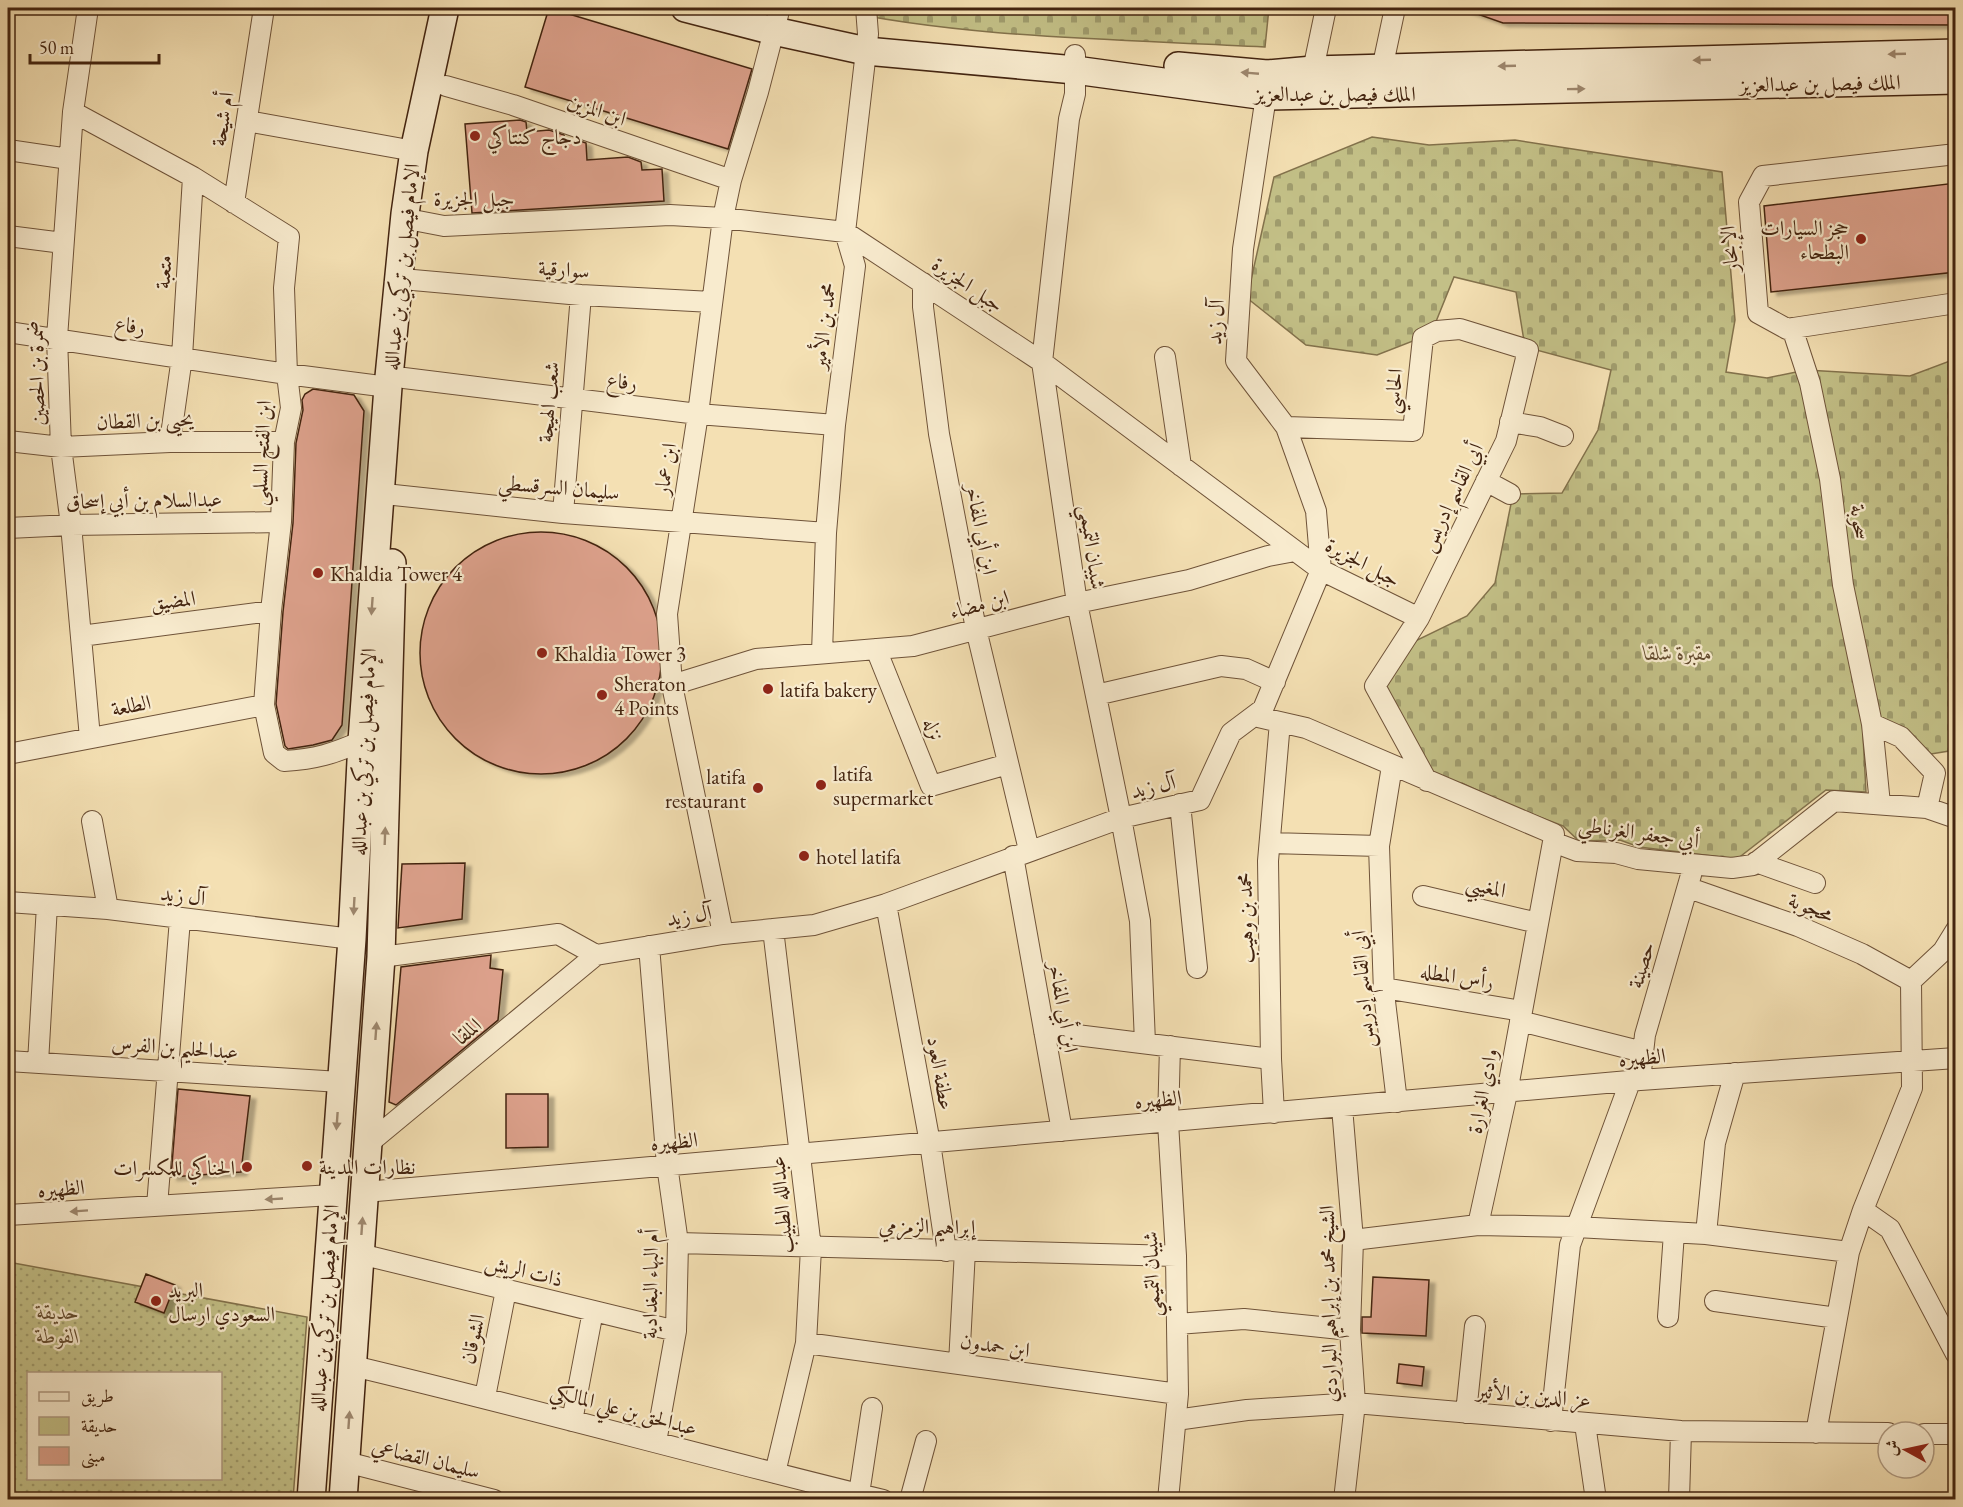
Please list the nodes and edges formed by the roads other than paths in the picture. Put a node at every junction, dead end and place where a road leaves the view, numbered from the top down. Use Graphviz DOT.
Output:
graph roads {
  1 [pos="88,8"];
  2 [pos="264,8"];
  3 [pos="446,8"];
  4 [pos="463,8"];
  5 [pos="685,8"];
  6 [pos="752,8"];
  7 [pos="866,8"];
  8 [pos="1326,8"];
  9 [pos="1395,8"];
  10 [pos="776,23"];
  11 [pos="867,43"];
  12 [pos="1956,52"];
  13 [pos="1075,63"];
  14 [pos="1382,69"];
  15 [pos="1313,70"];
  16 [pos="1956,80"];
  17 [pos="446,86"];
  18 [pos="1266,96"];
  19 [pos="73,112"];
  20 [pos="247,121"];
  21 [pos="8,150"];
  22 [pos="414,151"];
  23 [pos="1956,154"];
  24 [pos="69,159"];
  25 [pos="194,177"];
  26 [pos="731,180"];
  27 [pos="234,203"];
  28 [pos="723,218"];
  29 [pos="418,221"];
  30 [pos="846,232"];
  31 [pos="8,236"];
  32 [pos="63,243"];
  33 [pos="413,280"];
  34 [pos="923,283"];
  35 [pos="581,295"];
  36 [pos="712,302"];
  37 [pos="1956,303"];
  38 [pos="1792,328"];
  39 [pos="8,332"];
  40 [pos="57,338"];
  41 [pos="1528,350"];
  42 [pos="182,357"];
  43 [pos="1165,357"];
  44 [pos="1042,362"];
  45 [pos="287,374"];
  46 [pos="396,382"];
  47 [pos="572,399"];
  48 [pos="698,414"];
  49 [pos="1510,422"];
  50 [pos="835,425"];
  51 [pos="1286,427"];
  52 [pos="1563,436"];
  53 [pos="8,441"];
  54 [pos="170,442"];
  55 [pos="284,442"];
  56 [pos="62,447"];
  57 [pos="1181,466"];
  58 [pos="1486,481"];
  59 [pos="1510,494"];
  60 [pos="394,495"];
  61 [pos="562,513"];
  62 [pos="281,522"];
  63 [pos="681,523"];
  64 [pos="71,525"];
  65 [pos="8,528"];
  66 [pos="826,533"];
  67 [pos="1295,551"];
  68 [pos="1321,570"];
  69 [pos="1077,603"];
  70 [pos="271,611"];
  71 [pos="1419,618"];
  72 [pos="976,629"];
  73 [pos="81,636"];
  74 [pos="876,649"];
  75 [pos="822,653"];
  76 [pos="1275,681"];
  77 [pos="672,685"];
  78 [pos="1096,695"];
  79 [pos="264,705"];
  80 [pos="1254,716"];
  81 [pos="1280,722"];
  82 [pos="1872,724"];
  83 [pos="90,738"];
  84 [pos="362,741"];
  85 [pos="8,754"];
  86 [pos="1008,764"];
  87 [pos="1392,766"];
  88 [pos="1427,781"];
  89 [pos="1180,804"];
  90 [pos="1880,804"];
  91 [pos="1927,808"];
  92 [pos="1121,818"];
  93 [pos="1956,818"];
  94 [pos="92,821"];
  95 [pos="1553,842"];
  96 [pos="1270,843"];
  97 [pos="1379,846"];
  98 [pos="1021,853"];
  99 [pos="1756,862"];
  100 [pos="1693,864"];
  101 [pos="1815,883"];
  102 [pos="1689,888"];
  103 [pos="1423,896"];
  104 [pos="8,902"];
  105 [pos="886,904"];
  106 [pos="47,905"];
  107 [pos="108,909"];
  108 [pos="180,919"];
  109 [pos="1538,923"];
  110 [pos="773,929"];
  111 [pos="1956,930"];
  112 [pos="723,934"];
  113 [pos="352,939"];
  114 [pos="649,946"];
  115 [pos="596,956"];
  116 [pos="381,957"];
  117 [pos="1197,968"];
  118 [pos="1911,981"];
  119 [pos="1384,988"];
  120 [pos="1521,1016"];
  121 [pos="1044,1031"];
  122 [pos="1145,1043"];
  123 [pos="1170,1046"];
  124 [pos="1643,1052"];
  125 [pos="1956,1058"];
  126 [pos="1271,1059"];
  127 [pos="8,1061"];
  128 [pos="1912,1062"];
  129 [pos="38,1063"];
  130 [pos="167,1071"];
  131 [pos="1735,1073"];
  132 [pos="1635,1081"];
  133 [pos="340,1082"];
  134 [pos="1507,1092"];
  135 [pos="1397,1102"];
  136 [pos="1342,1107"];
  137 [pos="1274,1113"];
  138 [pos="1168,1122"];
  139 [pos="1062,1131"];
  140 [pos="369,1143"];
  141 [pos="930,1143"];
  142 [pos="800,1154"];
  143 [pos="667,1166"];
  144 [pos="365,1192"];
  145 [pos="332,1195"];
  146 [pos="157,1206"];
  147 [pos="1863,1210"];
  148 [pos="8,1215"];
  149 [pos="1478,1225"];
  150 [pos="1576,1227"];
  151 [pos="1674,1233"];
  152 [pos="1706,1234"];
  153 [pos="1353,1240"];
  154 [pos="678,1243"];
  155 [pos="811,1248"];
  156 [pos="955,1251"];
  157 [pos="1849,1252"];
  158 [pos="360,1254"];
  159 [pos="1176,1256"];
  160 [pos="507,1290"];
  161 [pos="1715,1300"];
  162 [pos="593,1311"];
  163 [pos="1668,1317"];
  164 [pos="1837,1318"];
  165 [pos="1177,1324"];
  166 [pos="1475,1326"];
  167 [pos="1350,1330"];
  168 [pos="676,1331"];
  169 [pos="806,1343"];
  170 [pos="1956,1354"];
  171 [pos="959,1364"];
  172 [pos="352,1366"];
  173 [pos="1178,1395"];
  174 [pos="484,1397"];
  175 [pos="1355,1403"];
  176 [pos="872,1408"];
  177 [pos="1466,1413"];
  178 [pos="1176,1420"];
  179 [pos="572,1421"];
  180 [pos="1551,1421"];
  181 [pos="1586,1424"];
  182 [pos="1681,1431"];
  183 [pos="1816,1433"];
  184 [pos="1876,1433"];
  185 [pos="1936,1434"];
  186 [pos="1956,1434"];
  187 [pos="926,1441"];
  188 [pos="656,1443"];
  189 [pos="346,1462"];
  190 [pos="775,1473"];
  191 [pos="859,1494"];
  192 [pos="311,1500"];
  193 [pos="343,1500"];
  194 [pos="494,1500"];
  195 [pos="883,1500"];
  196 [pos="910,1500"];
  197 [pos="1168,1500"];
  198 [pos="1344,1500"];
  199 [pos="1596,1500"];
  200 [pos="1679,1500"];
  1 -- 19 [label="street, ضمرة بن الحصين"];
  2 -- 20 [label="street, أم شيحة"];
  3 -- 22 [label="main road, الإمام فيصل بن تركي بن عبدالله"];
  4 -- 17 [label="main road, الإمام فيصل بن تركي بن عبدالله"];
  5 -- 10 [label="main road, الملك فيصل بن عبدالعزيز"];
  6 -- 10 [label="main road, الملك فيصل بن عبدالعزيز"];
  7 -- 11 [label="street, محمد بن الأمير"];
  8 -- 15 [label="street"];
  9 -- 14 [label="street"];
  10 -- 11 [label="main road, الملك فيصل بن عبدالعزيز"];
  10 -- 26 [label="street, ابن عمار"];
  11 -- 13 [label="main road, الملك فيصل بن عبدالعزيز"];
  11 -- 30 [label="street, محمد بن الأمير"];
  12 -- 14 [label="main road, الملك فيصل بن عبدالعزيز, one-way"];
  15 -- 13 [label="main road, الملك فيصل بن عبدالعزيز, one-way"];
  13 -- 18 [label="main road, الملك فيصل بن عبدالعزيز"];
  13 -- 44 [label="street, شيبان التميمي"];
  14 -- 15 [label="main road, الملك فيصل بن عبدالعزيز"];
  18 -- 16 [label="main road, الملك فيصل بن عبدالعزيز, one-way"];
  17 -- 26 [label="street, ابن المزين"];
  17 -- 29 [label="main road, الإمام فيصل بن تركي بن عبدالله"];
  18 -- 51 [label="street, آل زيد"];
  19 -- 24 [label="street, ضمرة بن الحصين"];
  19 -- 25 [label="street, ابن الفتح السلمي"];
  20 -- 22 [label="street"];
  20 -- 27 [label="street, أم شيحة"];
  21 -- 24 [label="street"];
  22 -- 46 [label="main road, الإمام فيصل بن تركي بن عبدالله"];
  23 -- 38 [label="street, الإبحار"];
  24 -- 32 [label="street, ضمرة بن الحصين"];
  25 -- 27 [label="street, ابن الفتح السلمي"];
  25 -- 42 [label="street, متعبة"];
  26 -- 28 [label="street, ابن عمار"];
  27 -- 45 [label="street, ابن الفتح السلمي"];
  28 -- 29 [label="street, جبل الجزيرة"];
  28 -- 30 [label="street, جبل الجزيرة"];
  28 -- 36 [label="street, ابن عمار"];
  29 -- 33 [label="main road, الإمام فيصل بن تركي بن عبدالله"];
  30 -- 34 [label="street, جبل الجزيرة"];
  30 -- 50 [label="street, محمد بن الأمير"];
  31 -- 32 [label="street"];
  32 -- 40 [label="street, ضمرة بن الحصين"];
  33 -- 35 [label="street, سوارقية"];
  33 -- 46 [label="main road, الإمام فيصل بن تركي بن عبدالله"];
  34 -- 44 [label="street, جبل الجزيرة"];
  34 -- 72 [label="street, ابن أبي المفاخر"];
  35 -- 36 [label="street, سوارقية"];
  35 -- 47 [label="street, شعب الهيجة"];
  36 -- 48 [label="street, ابن عمار"];
  37 -- 38 [label="street"];
  38 -- 82 [label="street, سحوبة"];
  39 -- 40 [label="street, رفاع"];
  40 -- 42 [label="street, رفاع"];
  40 -- 56 [label="street, ضمرة بن الحصين"];
  41 -- 49 [label="street, أبي القاسم إدريس"];
  41 -- 51 [label="street, الحاسي"];
  42 -- 45 [label="street, رفاع"];
  42 -- 54 [label="street, متعبة"];
  43 -- 57 [label="street"];
  44 -- 57 [label="street, جبل الجزيرة"];
  44 -- 69 [label="street, شيبان التميمي"];
  45 -- 46 [label="street, رفاع"];
  45 -- 55 [label="street, ابن الفتح السلمي"];
  46 -- 47 [label="street, رفاع"];
  46 -- 60 [label="main road, الإمام فيصل بن تركي بن عبدالله"];
  46 -- 84 [label="main road, الإمام فيصل بن تركي بن عبدالله, one-way"];
  47 -- 48 [label="street, رفاع"];
  47 -- 61 [label="street, شعب الهيجة"];
  48 -- 50 [label="street, رفاع"];
  48 -- 63 [label="street, ابن عمار"];
  49 -- 52 [label="street"];
  49 -- 58 [label="street, أبي القاسم إدريس"];
  50 -- 66 [label="street, محمد بن الأمير"];
  51 -- 68 [label="street, آل زيد"];
  53 -- 56 [label="street, يحيى بن القطان"];
  54 -- 55 [label="street, يحيى بن القطان"];
  54 -- 56 [label="street, يحيى بن القطان"];
  55 -- 62 [label="street, ابن الفتح السلمي"];
  56 -- 64 [label="street, ضمرة بن الحصين"];
  57 -- 67 [label="street, جبل الجزيرة"];
  58 -- 59 [label="street"];
  58 -- 71 [label="street, أبي القاسم إدريس"];
  60 -- 61 [label="street, سليمان السرقسطي"];
  116 -- 60 [label="main road, الإمام فيصل بن تركي بن عبدالله, one-way"];
  61 -- 63 [label="street, سليمان السرقسطي"];
  62 -- 64 [label="street, عبدالسلام بن أبي إسحاق"];
  62 -- 70 [label="street, ابن الفتح السلمي"];
  63 -- 66 [label="street, سليمان السرقسطي"];
  63 -- 77 [label="street, ابن عمار"];
  64 -- 65 [label="street, عبدالسلام بن أبي إسحاق"];
  64 -- 73 [label="street, ضمرة بن الحصين"];
  66 -- 75 [label="street, محمد بن الأمير"];
  67 -- 68 [label="street, جبل الجزيرة"];
  67 -- 69 [label="street, ابن مضاء"];
  68 -- 71 [label="street, جبل الجزيرة"];
  68 -- 76 [label="street, آل زيد"];
  69 -- 72 [label="street, ابن مضاء"];
  69 -- 78 [label="street, شيبان التميمي"];
  70 -- 73 [label="street, المضيق"];
  70 -- 79 [label="street, ابن الفتح السلمي"];
  71 -- 88 [label="street, أبي القاسم إدريس"];
  72 -- 74 [label="street, ابن مضاء"];
  72 -- 86 [label="street, ابن أبي المفاخر"];
  73 -- 83 [label="street, ضمرة بن الحصين"];
  74 -- 75 [label="street, ابن مضاء"];
  74 -- 86 [label="street, نزله"];
  75 -- 77 [label="street, ابن مضاء"];
  76 -- 78 [label="street"];
  76 -- 80 [label="street, آل زيد"];
  77 -- 112 [label="street, ابن عمار"];
  78 -- 92 [label="street, شيبان التميمي"];
  79 -- 83 [label="street, الطلعة"];
  79 -- 84 [label="street, ابن الفتح السلمي"];
  80 -- 81 [label="street, أبي جعفر الغرناطي"];
  80 -- 89 [label="street, آل زيد"];
  81 -- 87 [label="street, أبي جعفر الغرناطي"];
  81 -- 96 [label="street, محمد بن وهيب"];
  82 -- 90 [label="street, سحوبة"];
  82 -- 91 [label="street"];
  83 -- 85 [label="street, الطلعة"];
  84 -- 113 [label="main road, الإمام فيصل بن تركي بن عبدالله, one-way"];
  86 -- 98 [label="street, ابن أبي المفاخر"];
  87 -- 88 [label="street, أبي جعفر الغرناطي"];
  87 -- 97 [label="street, أبي القاسم إدريس"];
  88 -- 95 [label="street, أبي جعفر الغرناطي"];
  89 -- 92 [label="street, آل زيد"];
  89 -- 117 [label="street"];
  90 -- 91 [label="street, أبي جعفر الغرناطي"];
  90 -- 99 [label="street, أبي جعفر الغرناطي"];
  91 -- 93 [label="street, أبي جعفر الغرناطي"];
  92 -- 98 [label="street, آل زيد"];
  92 -- 122 [label="street, شيبان التميمي"];
  94 -- 107 [label="street"];
  95 -- 100 [label="street, أبي جعفر الغرناطي"];
  95 -- 109 [label="street, وادي الغرارة"];
  96 -- 97 [label="street"];
  96 -- 126 [label="street, محمد بن وهيب"];
  97 -- 119 [label="street, أبي القاسم إدريس"];
  98 -- 105 [label="street, آل زيد"];
  98 -- 121 [label="street, ابن أبي المفاخر"];
  99 -- 100 [label="street, أبي جعفر الغرناطي"];
  99 -- 101 [label="street"];
  100 -- 102 [label="street, حصينة"];
  102 -- 118 [label="street, محجوبة"];
  102 -- 124 [label="street, حصينة"];
  103 -- 109 [label="street, المغيبي"];
  104 -- 106 [label="street, آل زيد"];
  105 -- 110 [label="street, آل زيد"];
  105 -- 141 [label="street, عطفة العود"];
  106 -- 107 [label="street, آل زيد"];
  106 -- 129 [label="street"];
  107 -- 108 [label="street, آل زيد"];
  108 -- 113 [label="street, آل زيد"];
  108 -- 130 [label="street"];
  109 -- 120 [label="street, وادي الغرارة"];
  110 -- 112 [label="street, آل زيد"];
  110 -- 142 [label="street, عبدالله الطبيب"];
  111 -- 118 [label="street"];
  112 -- 114 [label="street, آل زيد"];
  113 -- 133 [label="main road, الإمام فيصل بن تركي بن عبدالله"];
  114 -- 115 [label="street, آل زيد"];
  114 -- 143 [label="street, أم البهاء البغدادية"];
  115 -- 116 [label="street"];
  115 -- 140 [label="street, الملقا"];
  140 -- 116 [label="main road, الإمام فيصل بن تركي بن عبدالله, one-way"];
  118 -- 128 [label="street"];
  119 -- 120 [label="street, رأس المطله"];
  119 -- 135 [label="street, أبي القاسم إدريس"];
  120 -- 124 [label="street, رأس المطله"];
  120 -- 134 [label="street, وادي الغرارة"];
  121 -- 122 [label="street"];
  121 -- 139 [label="street, ابن أبي المفاخر"];
  122 -- 123 [label="street"];
  123 -- 126 [label="street"];
  123 -- 138 [label="street, شيبان التميمي"];
  124 -- 132 [label="street, حصينة"];
  125 -- 128 [label="street, الظهيره"];
  126 -- 137 [label="street, محمد بن وهيب"];
  127 -- 129 [label="street, عبدالحليم بن الفرس"];
  128 -- 131 [label="street, الظهيره"];
  128 -- 147 [label="street"];
  129 -- 130 [label="street, عبدالحليم بن الفرس"];
  130 -- 133 [label="street, عبدالحليم بن الفرس"];
  130 -- 146 [label="street"];
  131 -- 132 [label="street, الظهيره"];
  131 -- 152 [label="street"];
  132 -- 134 [label="street, الظهيره"];
  132 -- 150 [label="street, حصينة"];
  133 -- 145 [label="main road, الإمام فيصل بن تركي بن عبدالله, one-way"];
  134 -- 135 [label="street, الظهيره"];
  134 -- 149 [label="street, وادي الغرارة"];
  135 -- 136 [label="street, الظهيره"];
  136 -- 137 [label="street, الظهيره"];
  136 -- 153 [label="street, الشيخ محمد بن إبراهيم البواردي"];
  137 -- 138 [label="street, الظهيره"];
  138 -- 139 [label="street, الظهيره"];
  138 -- 159 [label="street, شيبان التميمي"];
  139 -- 141 [label="street, الظهيره"];
  140 -- 144 [label="main road, الإمام فيصل بن تركي بن عبدالله"];
  141 -- 142 [label="street, الظهيره"];
  141 -- 156 [label="street, عطفة العود"];
  142 -- 143 [label="street, الظهيره"];
  142 -- 155 [label="street, عبدالله الطبيب"];
  143 -- 144 [label="street, الظهيره"];
  143 -- 154 [label="street, أم البهاء البغدادية"];
  158 -- 144 [label="main road, الإمام فيصل بن تركي بن عبدالله, one-way"];
  145 -- 146 [label="street, الظهيره, one-way"];
  145 -- 192 [label="main road, الإمام فيصل بن تركي بن عبدالله"];
  146 -- 148 [label="street, الظهيره, one-way"];
  147 -- 157 [label="street"];
  147 -- 170 [label="street"];
  149 -- 150 [label="street"];
  149 -- 153 [label="street"];
  150 -- 151 [label="street"];
  150 -- 180 [label="street, حصينة"];
  151 -- 152 [label="street"];
  151 -- 163 [label="street"];
  152 -- 157 [label="street"];
  153 -- 167 [label="street, الشيخ محمد بن إبراهيم البواردي"];
  154 -- 155 [label="street, إبراهيم الزمزمي"];
  154 -- 168 [label="street, أم البهاء البغدادية"];
  155 -- 156 [label="street, إبراهيم الزمزمي"];
  155 -- 169 [label="street, عبدالله الطبيب"];
  156 -- 159 [label="street, إبراهيم الزمزمي"];
  156 -- 171 [label="street, عطفة العود"];
  157 -- 164 [label="street"];
  158 -- 160 [label="street, ذات الريش"];
  158 -- 172 [label="main road, الإمام فيصل بن تركي بن عبدالله"];
  159 -- 165 [label="street, شيبان التميمي"];
  160 -- 162 [label="street, ذات الريش"];
  160 -- 174 [label="street, الشوقان"];
  161 -- 164 [label="street"];
  162 -- 168 [label="street, ذات الريش"];
  162 -- 179 [label="street"];
  164 -- 183 [label="street"];
  165 -- 167 [label="street"];
  165 -- 173 [label="street, شيبان التميمي"];
  166 -- 177 [label="street"];
  167 -- 175 [label="street, الشيخ محمد بن إبراهيم البواردي"];
  168 -- 188 [label="street, أم البهاء البغدادية"];
  169 -- 171 [label="street, ابن حمدون"];
  169 -- 190 [label="street, عبدالله الطبيب"];
  171 -- 173 [label="street, ابن حمدون"];
  172 -- 174 [label="street, عبدالحق بن علي المالكي"];
  189 -- 172 [label="main road, الإمام فيصل بن تركي بن عبدالله, one-way"];
  173 -- 178 [label="street, شيبان التميمي"];
  174 -- 179 [label="street, عبدالحق بن علي المالكي"];
  175 -- 177 [label="street, عز الدين بن الأثير"];
  175 -- 178 [label="street, عز الدين بن الأثير"];
  175 -- 198 [label="street, الشيخ محمد بن إبراهيم البواردي"];
  176 -- 191 [label="street"];
  177 -- 180 [label="street, عز الدين بن الأثير"];
  178 -- 197 [label="street, شيبان التميمي"];
  179 -- 188 [label="street, عبدالحق بن علي المالكي"];
  180 -- 181 [label="street, عز الدين بن الأثير"];
  181 -- 182 [label="street, عز الدين بن الأثير"];
  181 -- 199 [label="street"];
  182 -- 183 [label="street, عز الدين بن الأثير"];
  182 -- 200 [label="street"];
  183 -- 184 [label="street, عز الدين بن الأثير"];
  185 -- 186 [label="street"];
  187 -- 196 [label="street"];
  188 -- 190 [label="street, عبدالحق بن علي المالكي"];
  189 -- 193 [label="main road, الإمام فيصل بن تركي بن عبدالله"];
  189 -- 194 [label="street, سليمان القضاعي"];
  190 -- 191 [label="street, عبدالحق بن علي المالكي"];
  191 -- 195 [label="street, عبدالحق بن علي المالكي"];
}
